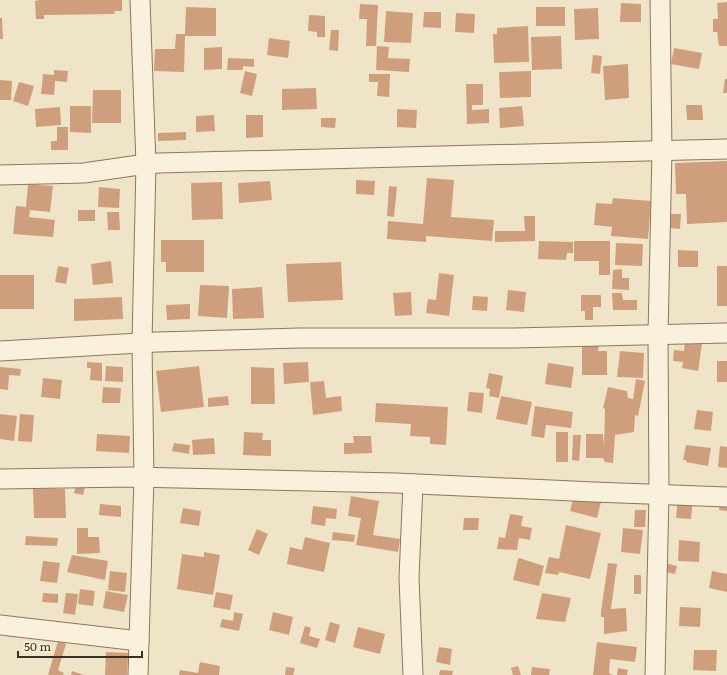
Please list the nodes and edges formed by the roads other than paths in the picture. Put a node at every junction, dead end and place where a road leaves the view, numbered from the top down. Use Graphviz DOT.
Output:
graph roads {
  1 [pos="140,0"];
  2 [pos="660,0"];
  3 [pos="727,149"];
  4 [pos="662,151"];
  5 [pos="146,164"];
  6 [pos="0,175"];
  7 [pos="727,333"];
  8 [pos="658,335"];
  9 [pos="142,342"];
  10 [pos="0,351"];
  11 [pos="144,478"];
  12 [pos="0,479"];
  13 [pos="413,484"];
  14 [pos="659,494"];
  15 [pos="727,497"];
  16 [pos="0,625"];
  17 [pos="139,641"];
  18 [pos="138,675"];
  19 [pos="413,675"];
  20 [pos="655,675"];
  1 -- 5 [label="street"];
  2 -- 4 [label="street"];
  3 -- 4 [label="street"];
  4 -- 5 [label="street"];
  4 -- 8 [label="street"];
  5 -- 6 [label="street"];
  5 -- 9 [label="street"];
  7 -- 8 [label="street"];
  8 -- 9 [label="street"];
  8 -- 14 [label="street"];
  9 -- 10 [label="street"];
  9 -- 11 [label="street"];
  11 -- 12 [label="street"];
  11 -- 13 [label="street"];
  11 -- 17 [label="street"];
  13 -- 14 [label="street"];
  13 -- 19 [label="street"];
  14 -- 15 [label="street"];
  14 -- 20 [label="street"];
  16 -- 17 [label="street"];
  17 -- 18 [label="street"];
}
